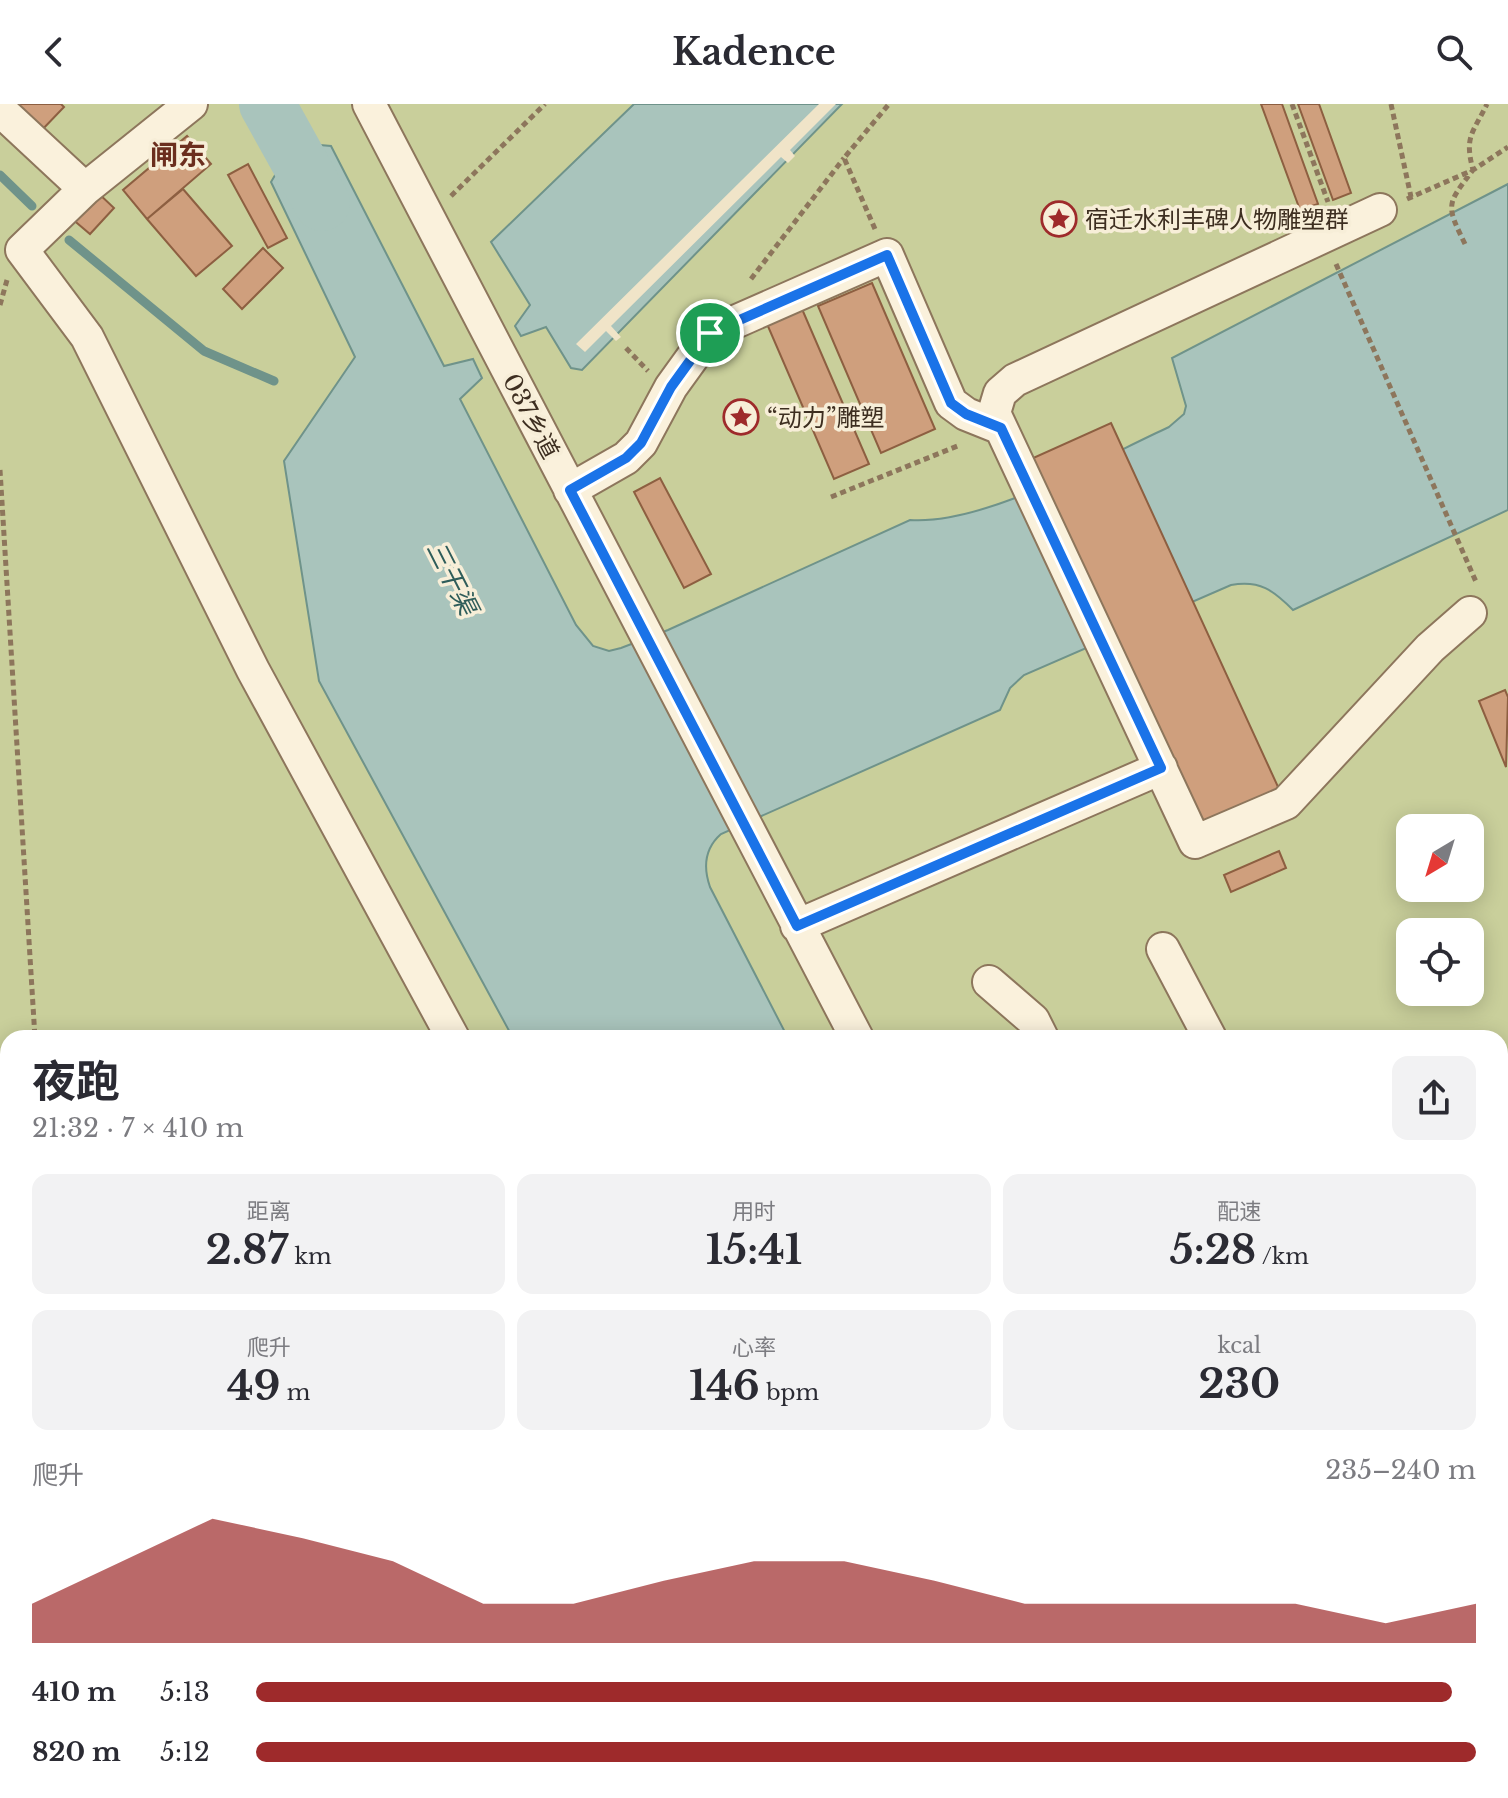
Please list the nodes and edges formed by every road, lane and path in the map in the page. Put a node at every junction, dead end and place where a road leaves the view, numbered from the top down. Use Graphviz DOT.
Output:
graph roads {
  1 [pos="191,104"];
  2 [pos="369,104"];
  3 [pos="545,104"];
  4 [pos="889,104"];
  5 [pos="1292,104"];
  6 [pos="1391,104"];
  7 [pos="1487,104"];
  8 [pos="0,110"];
  9 [pos="1508,147"];
  10 [pos="844,158"];
  11 [pos="1473,170"];
  12 [pos="85,189"];
  13 [pos="1411,197"];
  14 [pos="1380,210"];
  15 [pos="428,220"];
  16 [pos="1331,233"];
  17 [pos="1465,244"];
  18 [pos="887,255"];
  19 [pos="746,286"];
  20 [pos="1001,428"];
  21 [pos="0,470"];
  22 [pos="570,490"];
  23 [pos="831,497"];
  24 [pos="1470,613"];
  25 [pos="1161,768"];
  26 [pos="797,926"];
  27 [pos="1163,949"];
  28 [pos="989,982"];
  29 [pos="35,1030"];
  30 [pos="449,1030"];
  31 [pos="853,1030"];
  32 [pos="1038,1030"];
  33 [pos="1206,1030"];
  1 -- 12 [label="street"];
  2 -- 15 [label="street, 037乡道"];
  3 -- 15 [label="path"];
  4 -- 10 [label="path"];
  5 -- 16 [label="path"];
  6 -- 13 [label="path"];
  7 -- 11 [label="path"];
  8 -- 12 [label="street"];
  9 -- 11 [label="path"];
  10 -- 18 [label="path"];
  10 -- 19 [label="path"];
  11 -- 13 [label="path"];
  11 -- 17 [label="path"];
  12 -- 30 [label="street"];
  13 -- 14 [label="path"];
  14 -- 16 [label="street"];
  15 -- 22 [label="street, 037乡道"];
  16 -- 20 [label="street"];
  16 -- 24 [label="path"];
  18 -- 20 [label="street"];
  18 -- 22 [label="street"];
  20 -- 23 [label="path"];
  20 -- 25 [label="street"];
  21 -- 29 [label="path"];
  22 -- 26 [label="street, 037乡道"];
  24 -- 25 [label="street"];
  25 -- 26 [label="street"];
  26 -- 31 [label="street, 037乡道"];
  27 -- 33 [label="street"];
  28 -- 32 [label="street"];
}
